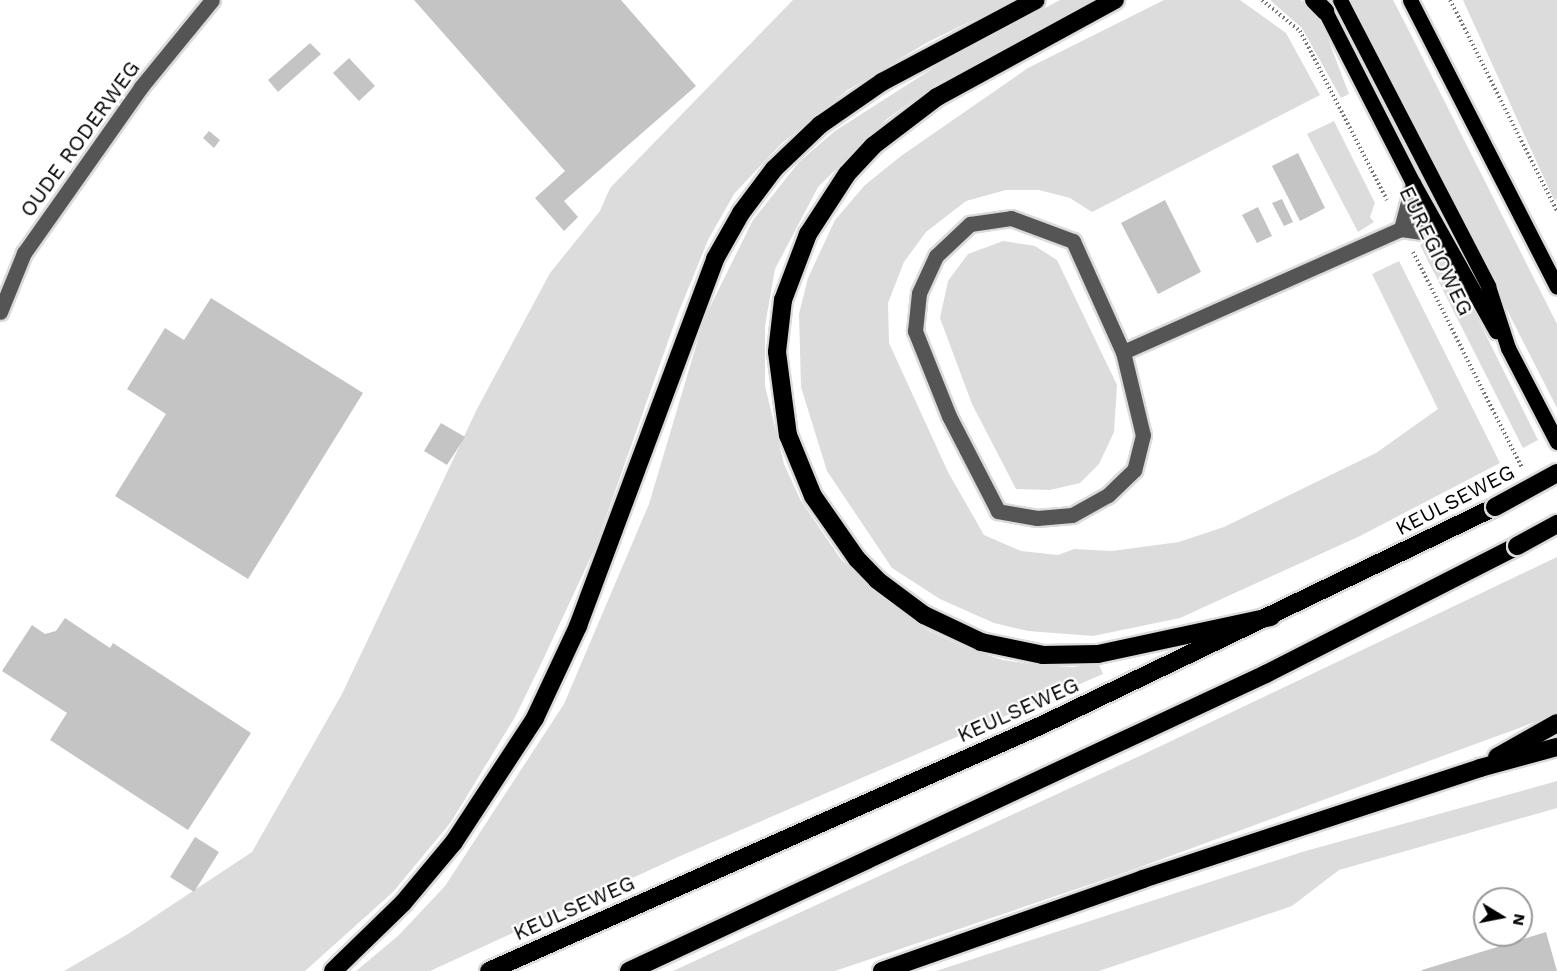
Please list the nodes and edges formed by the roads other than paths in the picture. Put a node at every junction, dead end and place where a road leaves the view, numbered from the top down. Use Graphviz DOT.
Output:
graph roads {
  1 [pos="212,0"];
  2 [pos="1036,0"];
  3 [pos="1115,0"];
  4 [pos="1340,0"];
  5 [pos="1410,0"];
  6 [pos="1319,6"];
  7 [pos="1413,183"];
  8 [pos="1401,229"];
  9 [pos="1442,235"];
  10 [pos="1557,287"];
  11 [pos="0,312"];
  12 [pos="1508,348"];
  13 [pos="1123,352"];
  14 [pos="1557,442"];
  15 [pos="1557,473"];
  16 [pos="1557,524"];
  17 [pos="1271,617"];
  18 [pos="1557,723"];
  19 [pos="1557,747"];
  20 [pos="1557,761"];
  21 [pos="1480,768"];
  22 [pos="333,971"];
  23 [pos="489,971"];
  24 [pos="629,971"];
  25 [pos="882,971"];
  1 -- 11 [label="street, OUDE RODERWEG"];
  2 -- 22 [label="highway"];
  3 -- 17 [label="highway"];
  4 -- 12 [label="main road, EUREGIOWEG"];
  5 -- 10 [label="main road"];
  6 -- 7 [label="main road"];
  7 -- 8 [label="street"];
  7 -- 9 [label="main road"];
  8 -- 9 [label="street"];
  8 -- 13 [label="street"];
  9 -- 12 [label="main road"];
  12 -- 14 [label="main road, EUREGIOWEG"];
  13 -- 13 [label="street"];
  15 -- 17 [label="highway, KEULSEWEG, bridge"];
  16 -- 24 [label="highway, bridge"];
  17 -- 23 [label="highway, KEULSEWEG"];
  18 -- 21 [label="highway"];
  19 -- 21 [label="highway"];
  20 -- 21 [label="highway"];
  21 -- 25 [label="highway"];
}
